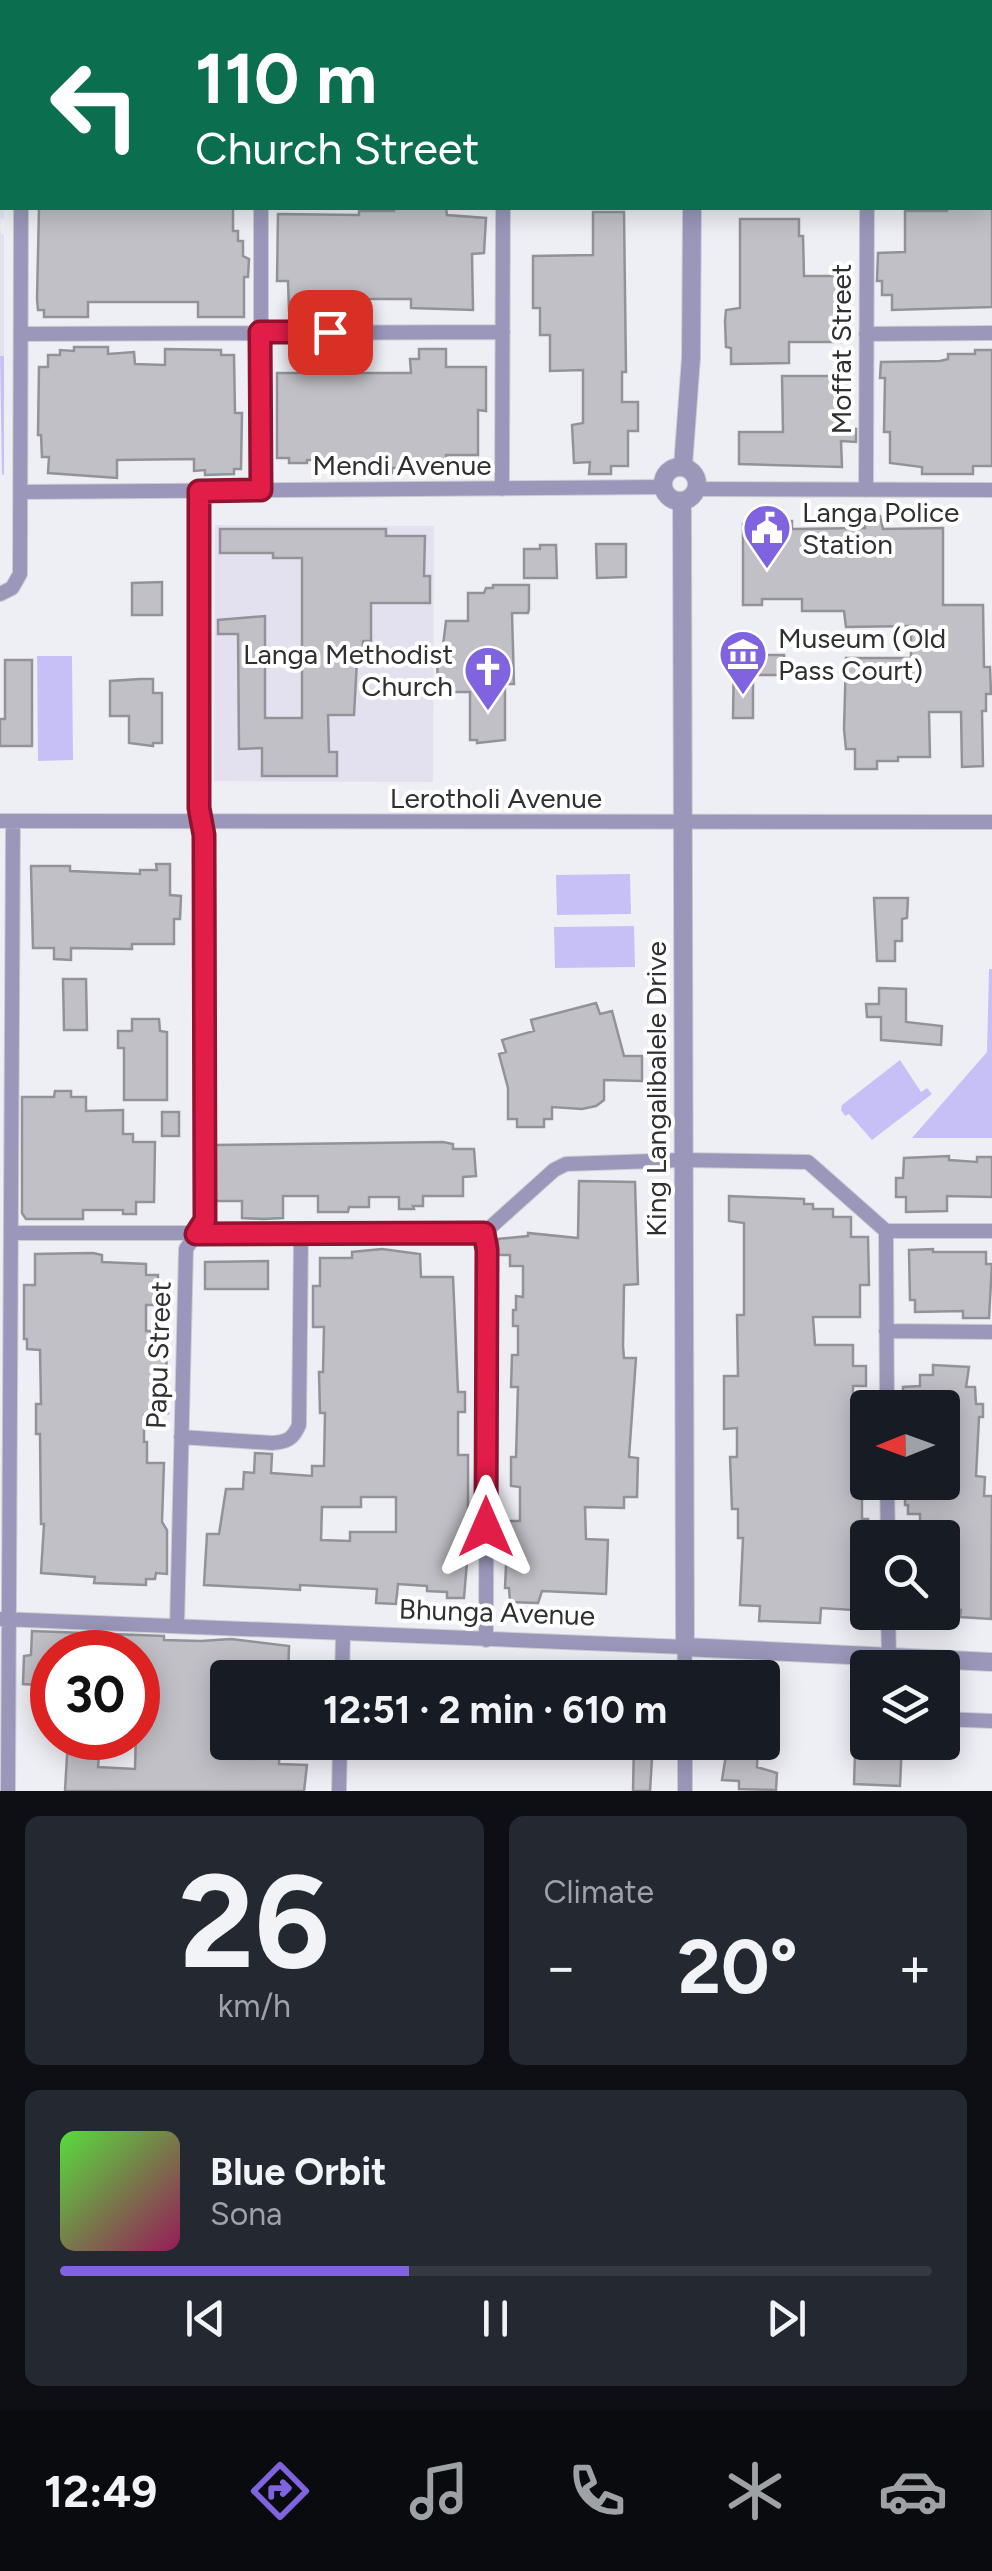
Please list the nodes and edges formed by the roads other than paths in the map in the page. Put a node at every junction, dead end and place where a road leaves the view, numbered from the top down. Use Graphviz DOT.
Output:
graph roads {
  1 [pos="21,210"];
  2 [pos="261,210"];
  3 [pos="503,210"];
  4 [pos="692,210"];
  5 [pos="867,210"];
  6 [pos="260,332"];
  7 [pos="502,332"];
  8 [pos="992,333"];
  9 [pos="21,334"];
  10 [pos="866,334"];
  11 [pos="682,466"];
  12 [pos="663,487"];
  13 [pos="502,489"];
  14 [pos="261,490"];
  15 [pos="866,490"];
  16 [pos="992,490"];
  17 [pos="199,491"];
  18 [pos="21,492"];
  19 [pos="690,495"];
  20 [pos="0,594"];
  21 [pos="6,821"];
  22 [pos="202,822"];
  23 [pos="684,822"];
  24 [pos="992,822"];
  25 [pos="6,1056"];
  26 [pos="683,1160"];
  27 [pos="886,1231"];
  28 [pos="992,1231"];
  29 [pos="11,1233"];
  30 [pos="484,1233"];
  31 [pos="196,1234"];
  32 [pos="300,1235"];
  33 [pos="886,1331"];
  34 [pos="992,1332"];
  35 [pos="887,1390"];
  36 [pos="181,1437"];
  37 [pos="4,1620"];
  38 [pos="177,1626"];
  39 [pos="343,1634"];
  40 [pos="486,1640"];
  41 [pos="685,1647"];
  42 [pos="850,1655"];
  43 [pos="342,1660"];
  44 [pos="685,1660"];
  45 [pos="960,1660"];
  46 [pos="992,1662"];
  47 [pos="960,1720"];
  48 [pos="992,1721"];
  49 [pos="340,1760"];
  50 [pos="685,1760"];
  51 [pos="8,1791"];
  52 [pos="339,1791"];
  53 [pos="685,1791"];
  1 -- 9 [label="street"];
  2 -- 6 [label="street"];
  3 -- 7 [label="street"];
  4 -- 11 [label="street"];
  5 -- 10 [label="street, Moffat Street"];
  6 -- 7 [label="street"];
  6 -- 9 [label="street"];
  6 -- 14 [label="street"];
  7 -- 13 [label="street"];
  8 -- 10 [label="street"];
  9 -- 18 [label="street"];
  10 -- 15 [label="street, Moffat Street"];
  11 -- 12 [label="street"];
  11 -- 19 [label="street"];
  12 -- 13 [label="street, Mendi Avenue"];
  12 -- 19 [label="street"];
  13 -- 14 [label="street, Mendi Avenue"];
  14 -- 17 [label="street, Mendi Avenue"];
  15 -- 16 [label="street"];
  15 -- 19 [label="street"];
  17 -- 18 [label="street, Mendi Avenue"];
  17 -- 22 [label="street, Papu Street"];
  18 -- 20 [label="street"];
  19 -- 23 [label="street, King Langalibalele Drive"];
  21 -- 22 [label="street, Lerotholi Avenue"];
  21 -- 25 [label="street"];
  22 -- 23 [label="street, Lerotholi Avenue"];
  22 -- 31 [label="street, Papu Street"];
  23 -- 24 [label="street, Lerotholi Avenue"];
  23 -- 26 [label="street, King Langalibalele Drive"];
  25 -- 29 [label="street"];
  26 -- 27 [label="street"];
  26 -- 30 [label="street"];
  26 -- 41 [label="street, King Langalibalele Drive"];
  27 -- 28 [label="street"];
  27 -- 33 [label="street"];
  29 -- 31 [label="street"];
  29 -- 37 [label="street"];
  30 -- 32 [label="street"];
  30 -- 40 [label="street"];
  31 -- 32 [label="street"];
  31 -- 36 [label="street, Papu Street"];
  32 -- 36 [label="street"];
  33 -- 34 [label="street"];
  33 -- 35 [label="street"];
  36 -- 38 [label="street, Papu Street"];
  37 -- 38 [label="street, Bhunga Avenue"];
  37 -- 51 [label="street"];
  38 -- 39 [label="street, Bhunga Avenue"];
  39 -- 40 [label="street, Bhunga Avenue"];
  39 -- 43 [label="street"];
  40 -- 41 [label="street, Bhunga Avenue"];
  41 -- 42 [label="street, Bhunga Avenue"];
  41 -- 44 [label="street, King Langalibalele Drive"];
  45 -- 46 [label="street, Bhunga Avenue"];
  47 -- 48 [label="street"];
  49 -- 52 [label="street"];
  50 -- 53 [label="street"];
}
